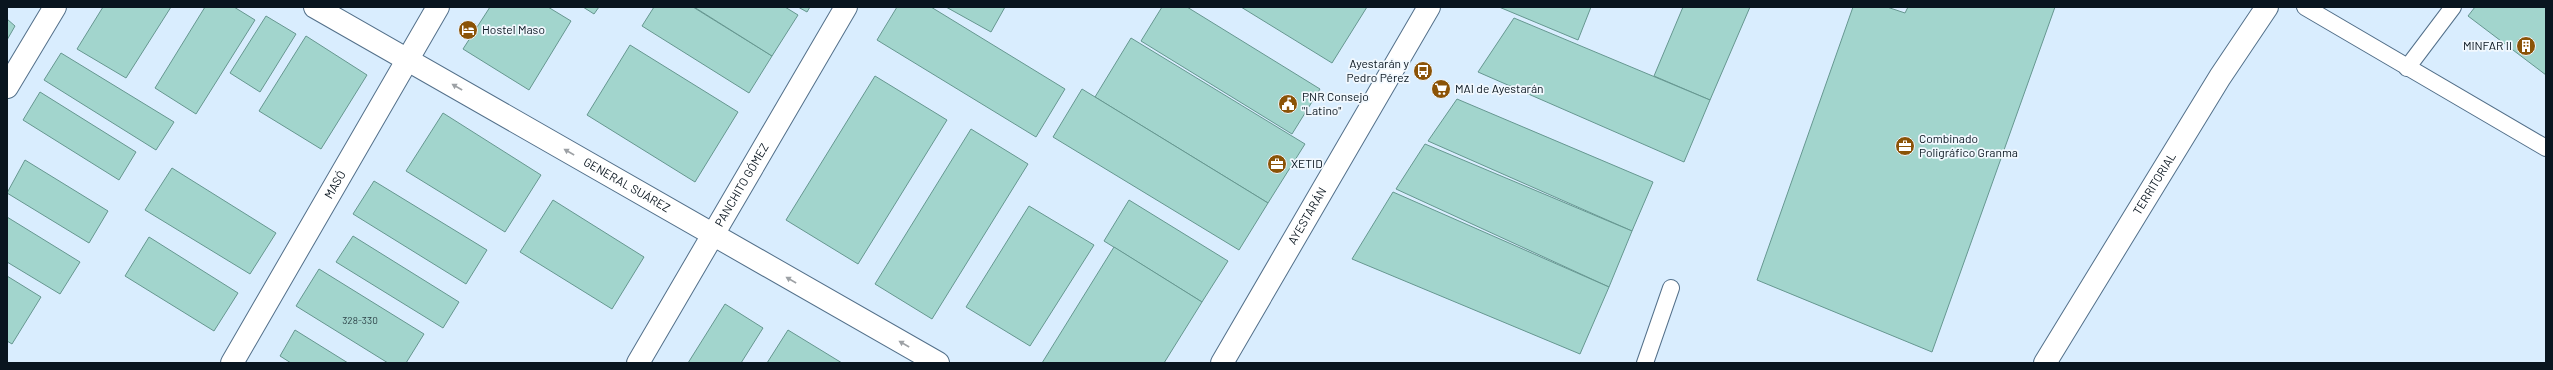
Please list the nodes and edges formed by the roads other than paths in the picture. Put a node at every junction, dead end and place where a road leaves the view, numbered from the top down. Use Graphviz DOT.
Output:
graph roads {
  1 [pos="55,7"];
  2 [pos="315,7"];
  3 [pos="438,7"];
  4 [pos="846,7"];
  5 [pos="1429,7"];
  6 [pos="2267,7"];
  7 [pos="2305,7"];
  8 [pos="2453,7"];
  9 [pos="408,59"];
  10 [pos="2407,68"];
  11 [pos="7,87"];
  12 [pos="2546,148"];
  13 [pos="714,236"];
  14 [pos="1671,288"];
  15 [pos="232,363"];
  16 [pos="638,363"];
  17 [pos="938,363"];
  18 [pos="1222,363"];
  19 [pos="1645,363"];
  20 [pos="2045,363"];
  1 -- 11 [label="street"];
  2 -- 9 [label="street, GENERAL SUÁREZ"];
  3 -- 9 [label="street, MASÓ"];
  4 -- 13 [label="street, PANCHITO GÓMEZ"];
  5 -- 18 [label="street, AYESTARÁN"];
  6 -- 20 [label="street, TERRITORIAL"];
  7 -- 10 [label="lane"];
  8 -- 10 [label="lane"];
  13 -- 9 [label="street, GENERAL SUÁREZ, one-way"];
  9 -- 15 [label="street, MASÓ"];
  10 -- 12 [label="lane"];
  13 -- 16 [label="street, PANCHITO GÓMEZ"];
  17 -- 13 [label="street, GENERAL SUÁREZ, one-way"];
  14 -- 19 [label="lane"];
}
